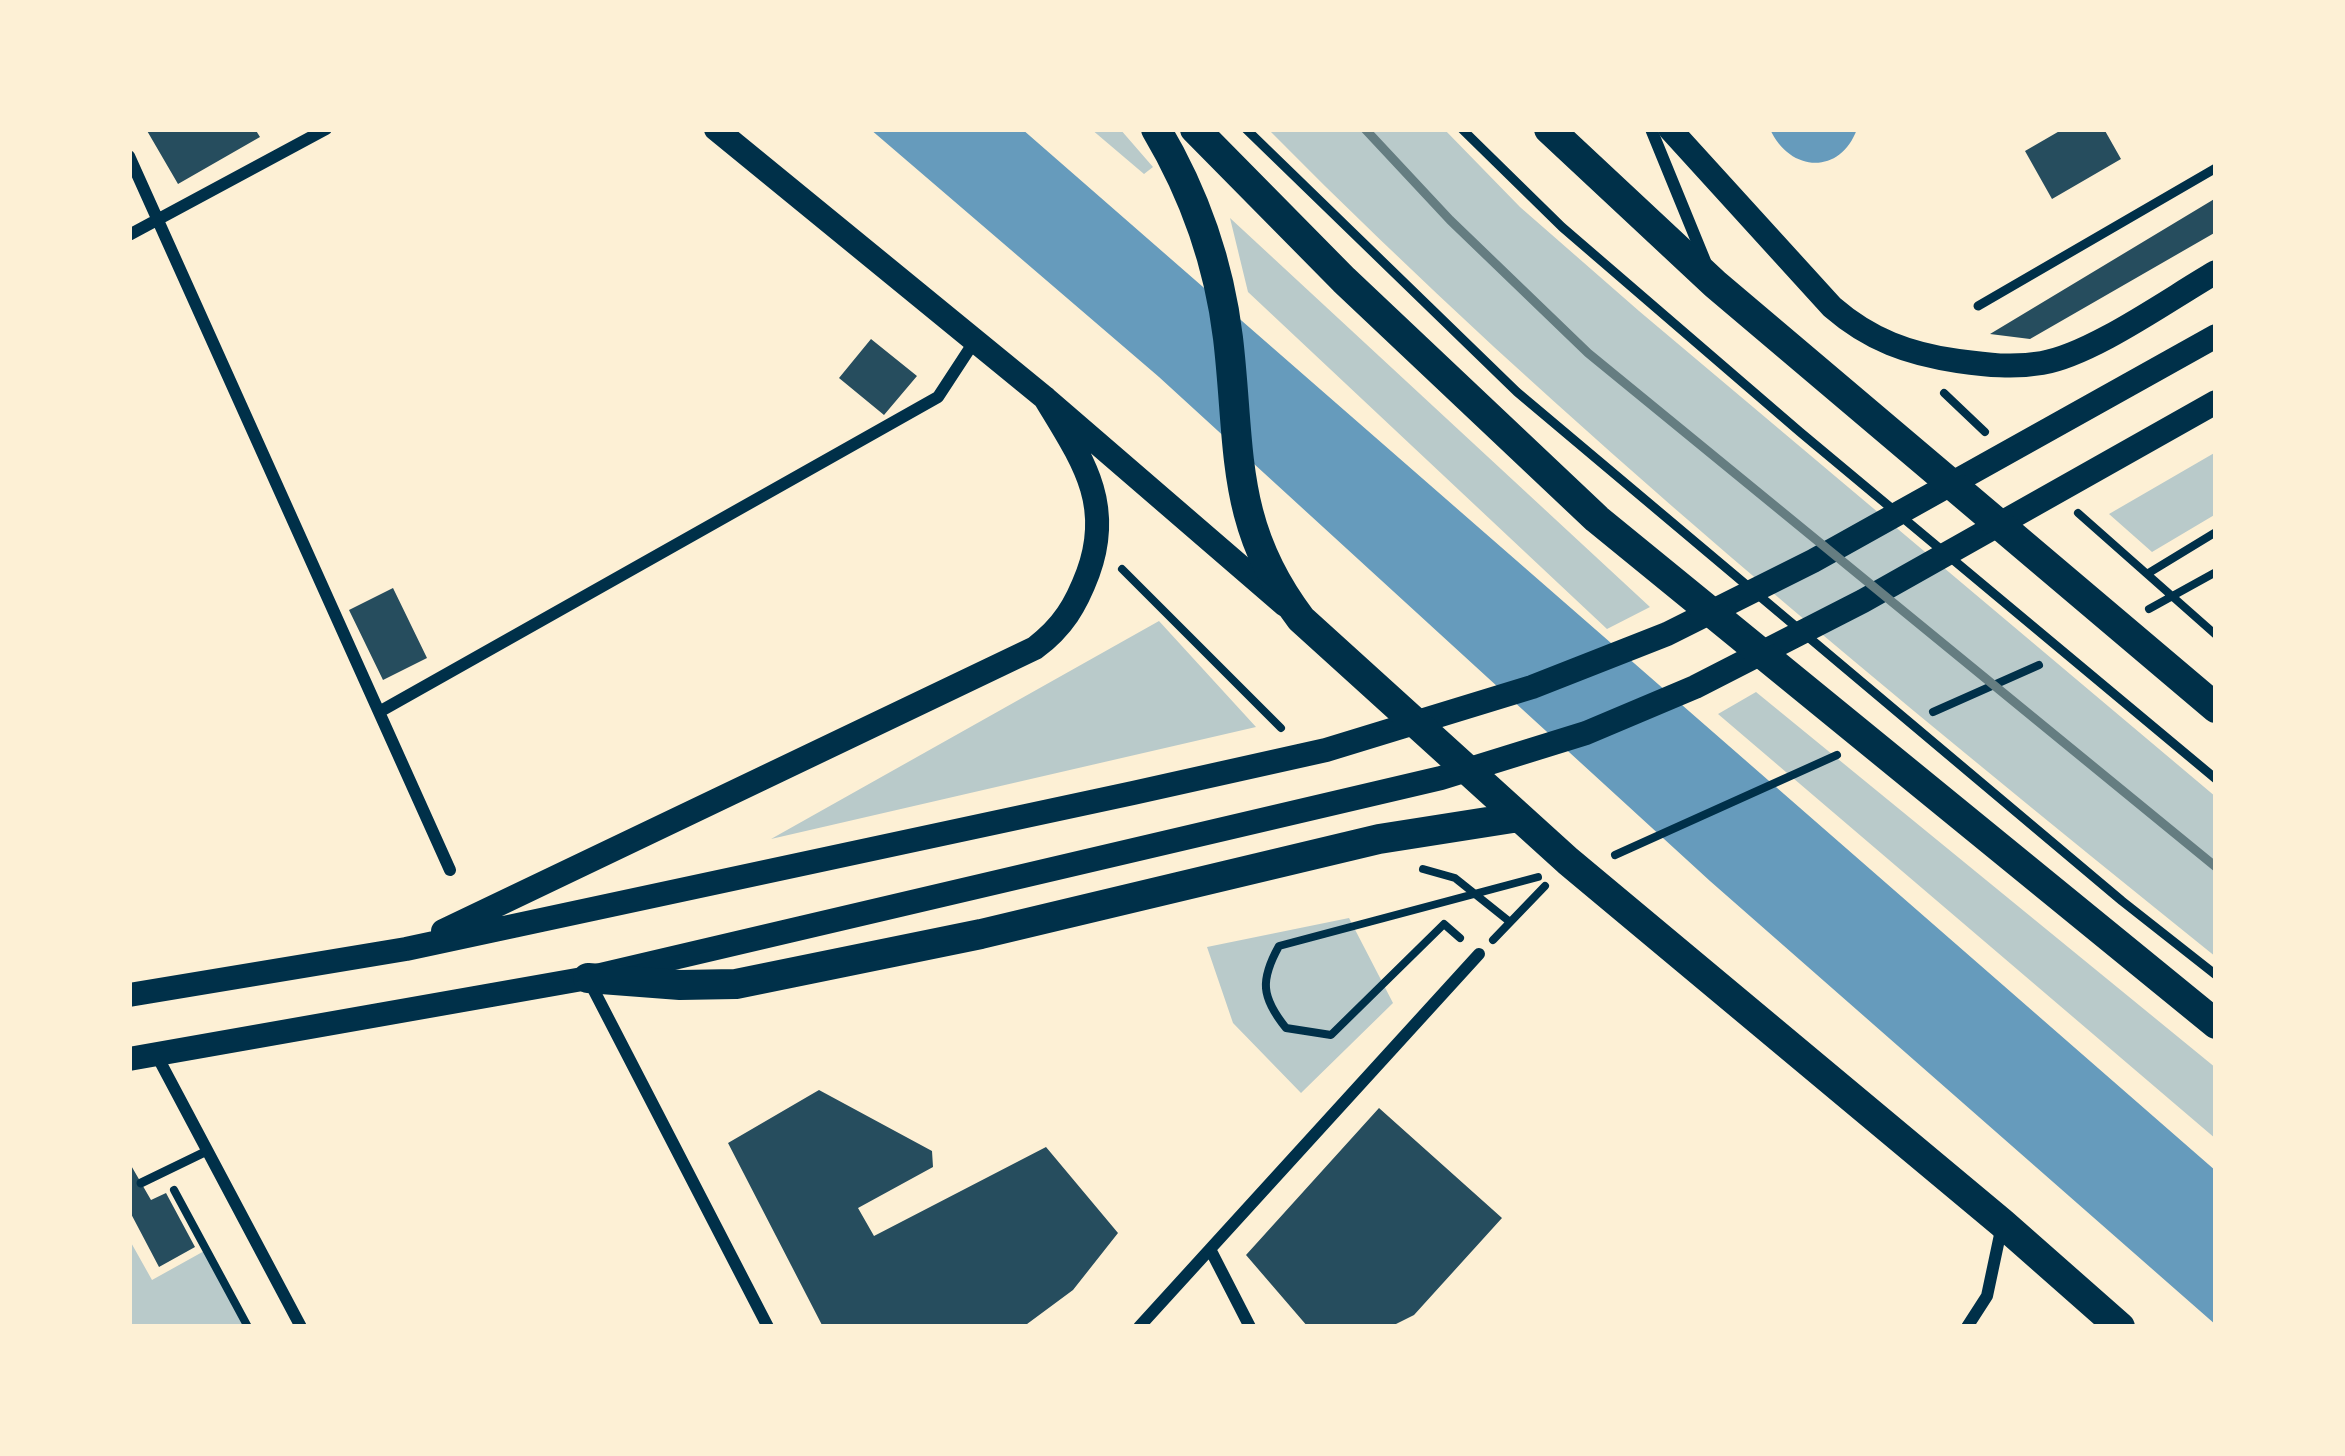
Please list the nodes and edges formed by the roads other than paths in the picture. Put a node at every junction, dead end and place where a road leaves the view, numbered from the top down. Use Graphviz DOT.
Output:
graph roads {
  1 [pos="326,129"];
  2 [pos="716,129"];
  3 [pos="1156,129"];
  4 [pos="1195,129"];
  5 [pos="1246,129"];
  6 [pos="1462,129"];
  7 [pos="1549,129"];
  8 [pos="1651,129"];
  9 [pos="1670,129"];
  10 [pos="129,156"];
  11 [pos="2216,168"];
  12 [pos="158,219"];
  13 [pos="129,235"];
  14 [pos="2216,272"];
  15 [pos="1715,284"];
  16 [pos="1978,305"];
  17 [pos="2216,336"];
  18 [pos="974,342"];
  19 [pos="1045,398"];
  20 [pos="2216,402"];
  21 [pos="1301,619"];
  22 [pos="2216,708"];
  23 [pos="379,712"];
  24 [pos="2216,779"];
  25 [pos="1519,817"];
  26 [pos="450,870"];
  27 [pos="406,949"];
  28 [pos="1479,954"];
  29 [pos="2216,976"];
  30 [pos="587,978"];
  31 [pos="130,993"];
  32 [pos="2216,1024"];
  33 [pos="156,1054"];
  34 [pos="129,1059"];
  35 [pos="207,1151"];
  36 [pos="141,1183"];
  37 [pos="2002,1223"];
  38 [pos="1210,1250"];
  39 [pos="301,1327"];
  40 [pos="768,1327"];
  41 [pos="1139,1327"];
  42 [pos="1250,1327"];
  43 [pos="1966,1327"];
  44 [pos="2120,1327"];
  1 -- 12 [label="street"];
  2 -- 18 [label="main road"];
  3 -- 21 [label="highway"];
  4 -- 32 [label="highway"];
  5 -- 29 [label="lane"];
  6 -- 24 [label="lane"];
  7 -- 15 [label="highway"];
  8 -- 15 [label="street"];
  9 -- 14 [label="main road"];
  10 -- 12 [label="street"];
  11 -- 16 [label="lane"];
  12 -- 13 [label="street"];
  12 -- 23 [label="street"];
  15 -- 22 [label="highway"];
  17 -- 27 [label="main road"];
  18 -- 19 [label="main road"];
  18 -- 23 [label="street"];
  19 -- 21 [label="main road"];
  19 -- 27 [label="main road"];
  20 -- 30 [label="main road"];
  21 -- 25 [label="highway"];
  23 -- 26 [label="street"];
  25 -- 30 [label="highway"];
  25 -- 37 [label="highway"];
  27 -- 31 [label="main road"];
  28 -- 38 [label="street"];
  30 -- 33 [label="main road"];
  30 -- 40 [label="street"];
  33 -- 34 [label="main road"];
  33 -- 35 [label="street"];
  35 -- 36 [label="lane"];
  35 -- 39 [label="street"];
  37 -- 43 [label="street"];
  37 -- 44 [label="highway"];
  38 -- 41 [label="street"];
  38 -- 42 [label="street"];
}
